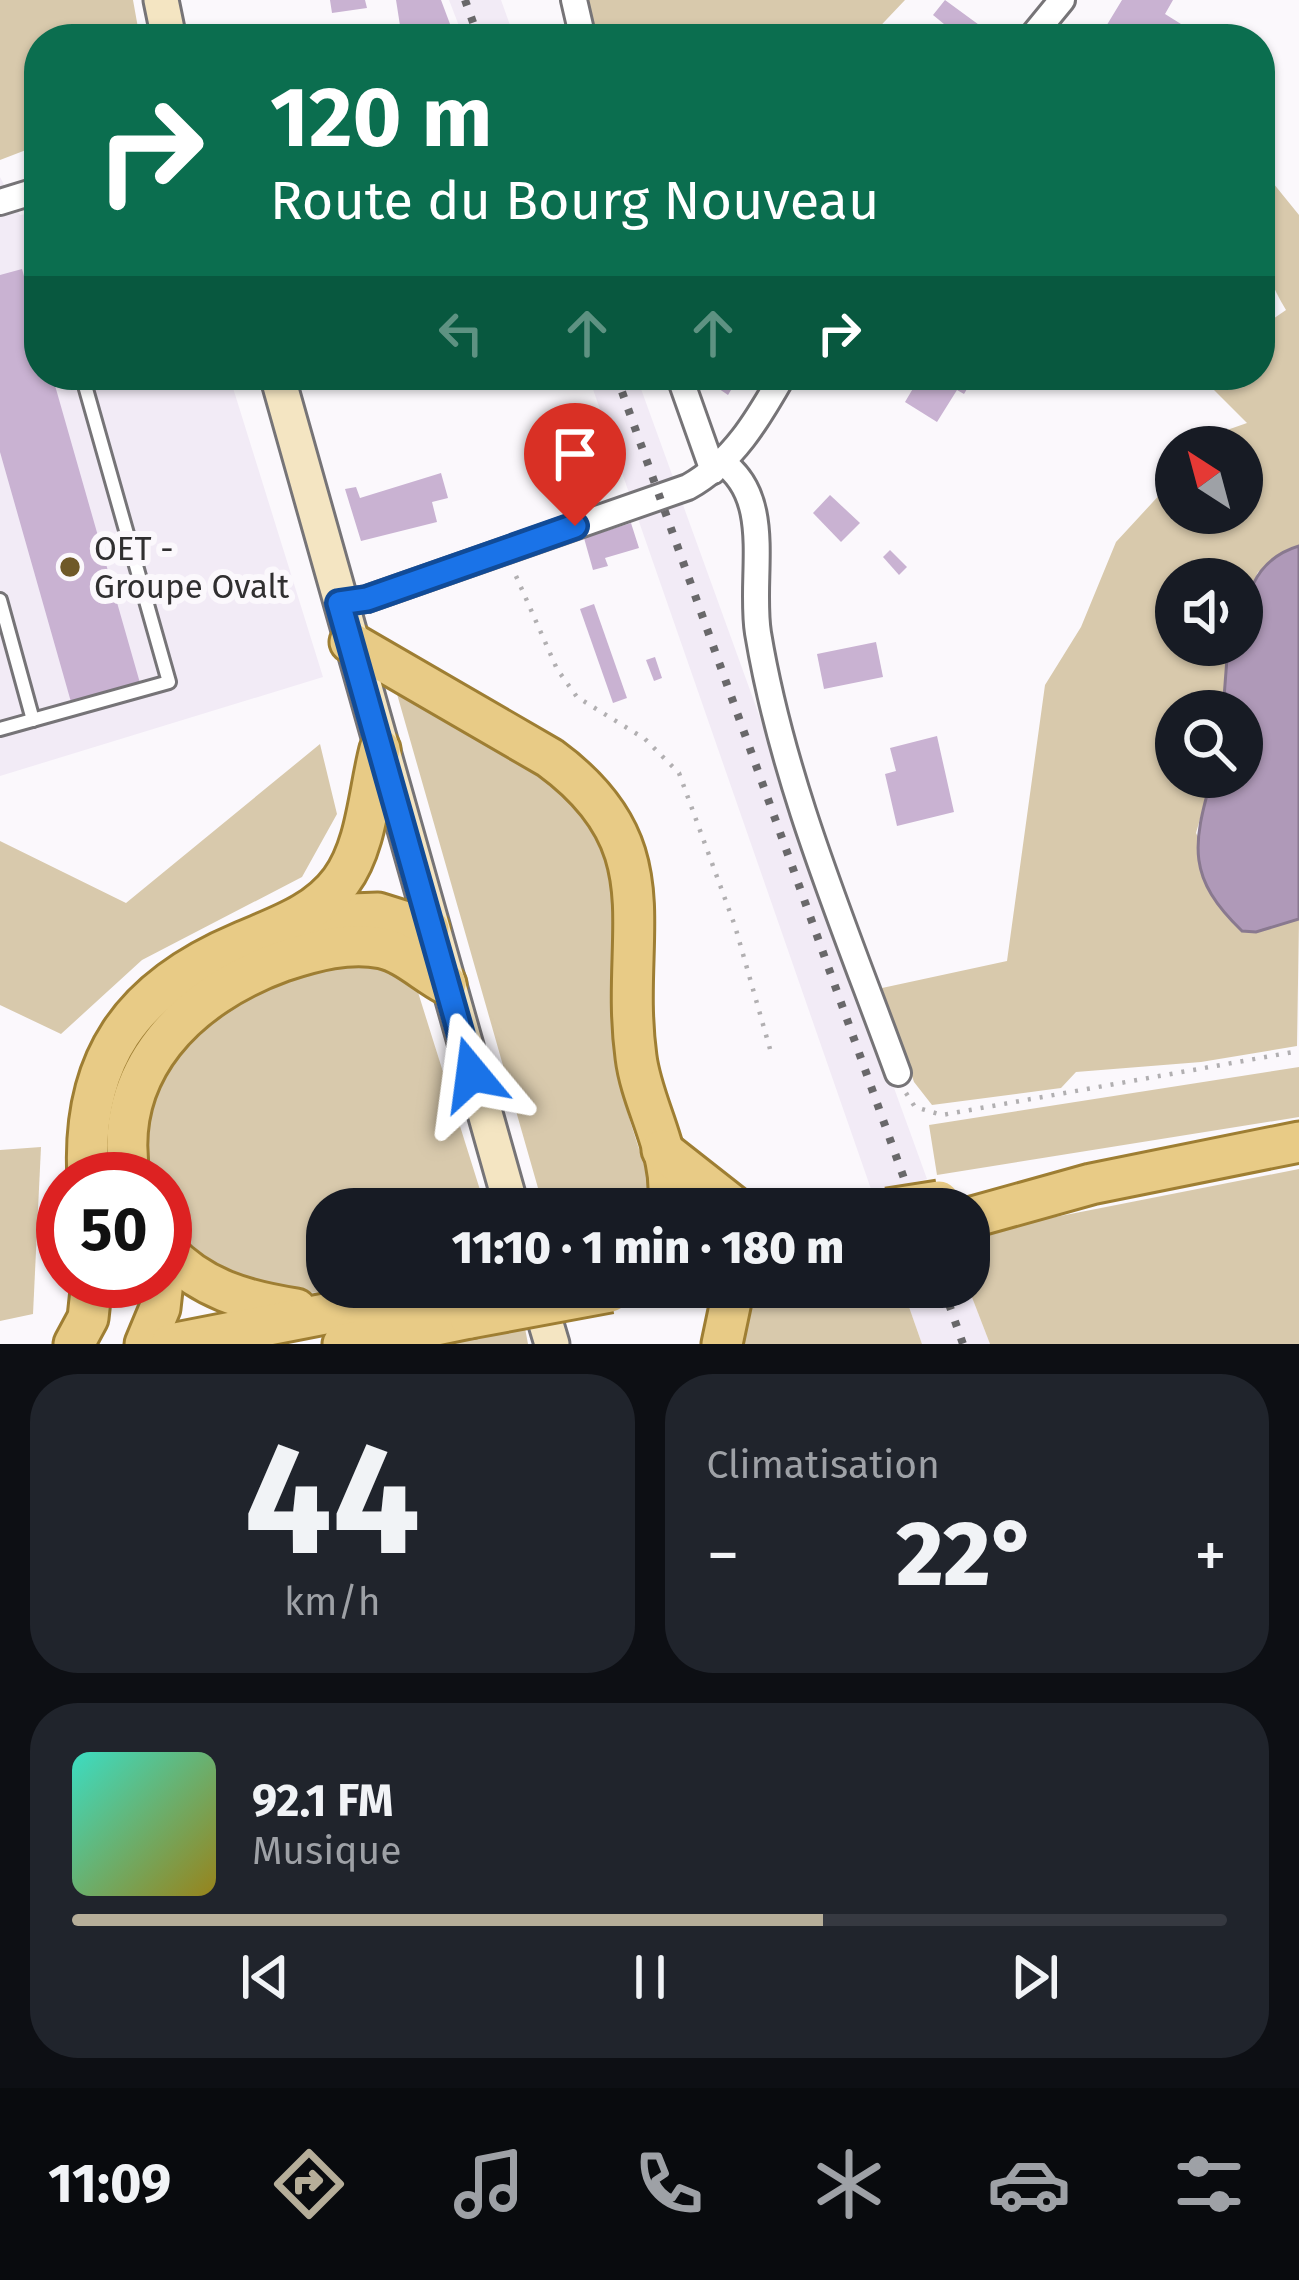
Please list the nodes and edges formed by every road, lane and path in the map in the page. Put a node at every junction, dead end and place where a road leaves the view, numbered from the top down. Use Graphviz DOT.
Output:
graph roads {
  1 [pos="1062,0"];
  2 [pos="1042,24"];
  3 [pos="86,390"];
  4 [pos="281,390"];
  5 [pos="685,390"];
  6 [pos="774,390"];
  7 [pos="718,466"];
  8 [pos="504,549"];
  9 [pos="0,600"];
  10 [pos="339,603"];
  11 [pos="350,642"];
  12 [pos="15,655"];
  13 [pos="0,659"];
  14 [pos="33,720"];
  15 [pos="0,729"];
  16 [pos="380,749"];
  17 [pos="301,916"];
  18 [pos="429,929"];
  19 [pos="446,984"];
  20 [pos="770,1049"];
  21 [pos="1299,1051"];
  22 [pos="898,1072"];
  23 [pos="1299,1142"];
  24 [pos="662,1150"];
  25 [pos="89,1152"];
  26 [pos="128,1152"];
  27 [pos="506,1188"];
  28 [pos="670,1188"];
  29 [pos="710,1188"];
  30 [pos="990,1202"];
  31 [pos="192,1274"];
  32 [pos="89,1308"];
  33 [pos="160,1308"];
  34 [pos="419,1308"];
  35 [pos="541,1308"];
  36 [pos="730,1308"];
  37 [pos="331,1329"];
  38 [pos="74,1344"];
  39 [pos="145,1344"];
  40 [pos="170,1344"];
  41 [pos="552,1344"];
  42 [pos="722,1344"];
  1 -- 2 [label="street"];
  3 -- 14 [label="lane"];
  4 -- 10 [label="main road"];
  5 -- 7 [label="street"];
  6 -- 7 [label="street"];
  7 -- 8 [label="street"];
  7 -- 22 [label="street"];
  8 -- 10 [label="street"];
  8 -- 20 [label="path"];
  9 -- 12 [label="lane"];
  10 -- 11 [label="main road"];
  11 -- 16 [label="main road"];
  11 -- 24 [label="main road"];
  12 -- 13 [label="lane"];
  12 -- 14 [label="lane"];
  14 -- 15 [label="lane"];
  16 -- 17 [label="main road"];
  16 -- 18 [label="main road"];
  17 -- 18 [label="main road"];
  17 -- 25 [label="main road"];
  18 -- 19 [label="main road"];
  19 -- 26 [label="main road"];
  19 -- 27 [label="main road"];
  21 -- 22 [label="path"];
  23 -- 30 [label="main road"];
  24 -- 28 [label="main road"];
  24 -- 29 [label="main road"];
  31 -- 37 [label="main road"];
  32 -- 38 [label="main road"];
  33 -- 39 [label="main road"];
  34 -- 37 [label="main road"];
  35 -- 41 [label="main road"];
  36 -- 42 [label="main road"];
  37 -- 40 [label="main road"];
}
